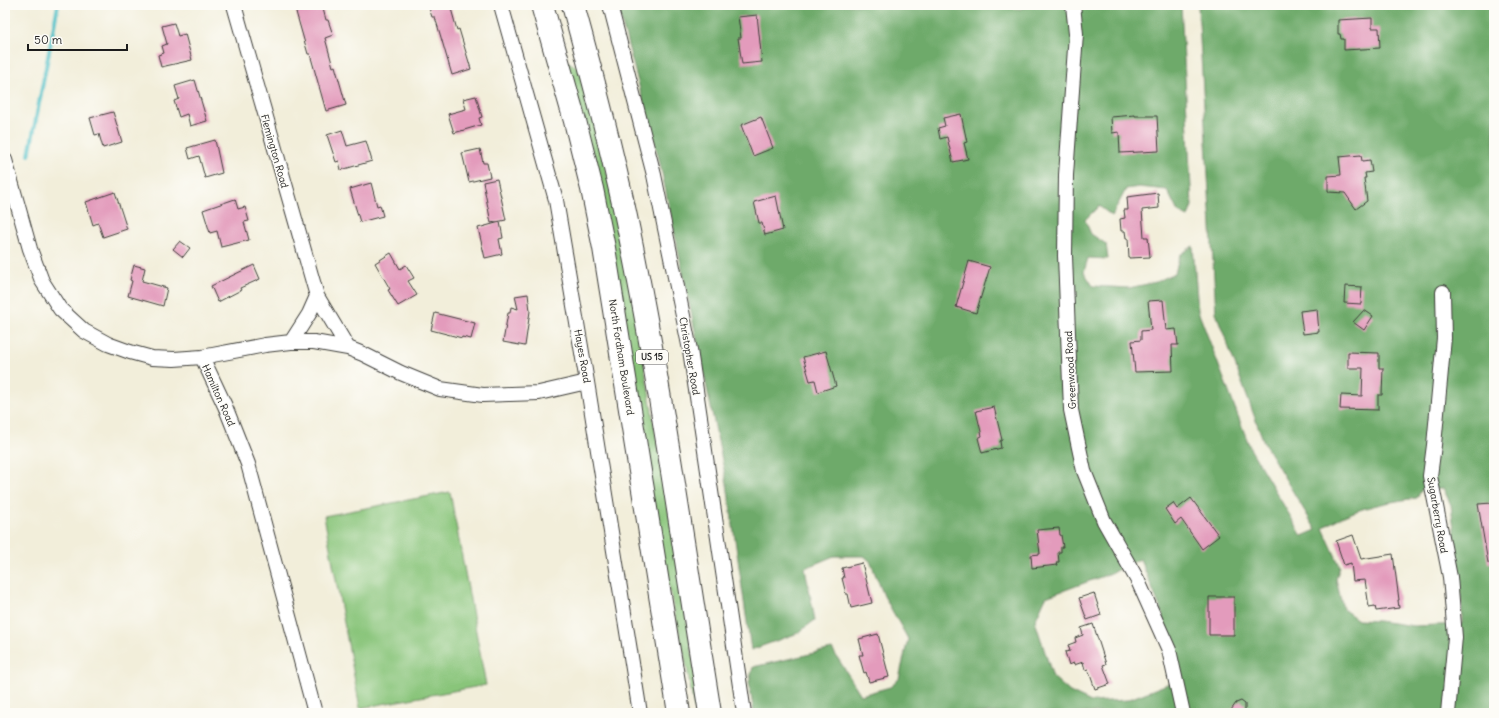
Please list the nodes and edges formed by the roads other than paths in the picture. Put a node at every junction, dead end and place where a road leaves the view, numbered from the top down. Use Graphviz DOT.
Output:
graph roads {
  1 [pos="234,5"];
  2 [pos="501,5"];
  3 [pos="542,5"];
  4 [pos="546,5"];
  5 [pos="573,5"];
  6 [pos="610,5"];
  7 [pos="1073,5"];
  8 [pos="585,49"];
  9 [pos="5,160"];
  10 [pos="1443,292"];
  11 [pos="317,296"];
  12 [pos="291,342"];
  13 [pos="348,348"];
  14 [pos="202,357"];
  15 [pos="587,382"];
  16 [pos="315,713"];
  17 [pos="640,713"];
  18 [pos="679,713"];
  19 [pos="710,713"];
  20 [pos="744,713"];
  21 [pos="1183,713"];
  22 [pos="1448,713"];
  1 -- 11 [label="street, Flemington Road"];
  2 -- 15 [label="street, Hayes Road"];
  3 -- 18 [label="highway, North Fordham Boulevard / US 15"];
  4 -- 8 [label="highway"];
  5 -- 8 [label="highway, US 15"];
  6 -- 20 [label="street, Christopher Road"];
  7 -- 21 [label="street, Greenwood Road"];
  8 -- 19 [label="highway, US 15"];
  9 -- 14 [label="street, Hamilton Road"];
  10 -- 22 [label="street, Sugarberry Road"];
  11 -- 12 [label="street"];
  11 -- 13 [label="street, Flemington Road"];
  12 -- 13 [label="street"];
  12 -- 14 [label="street"];
  13 -- 15 [label="street"];
  14 -- 16 [label="street, Hamilton Road"];
  15 -- 17 [label="street, Hayes Road"];
}
